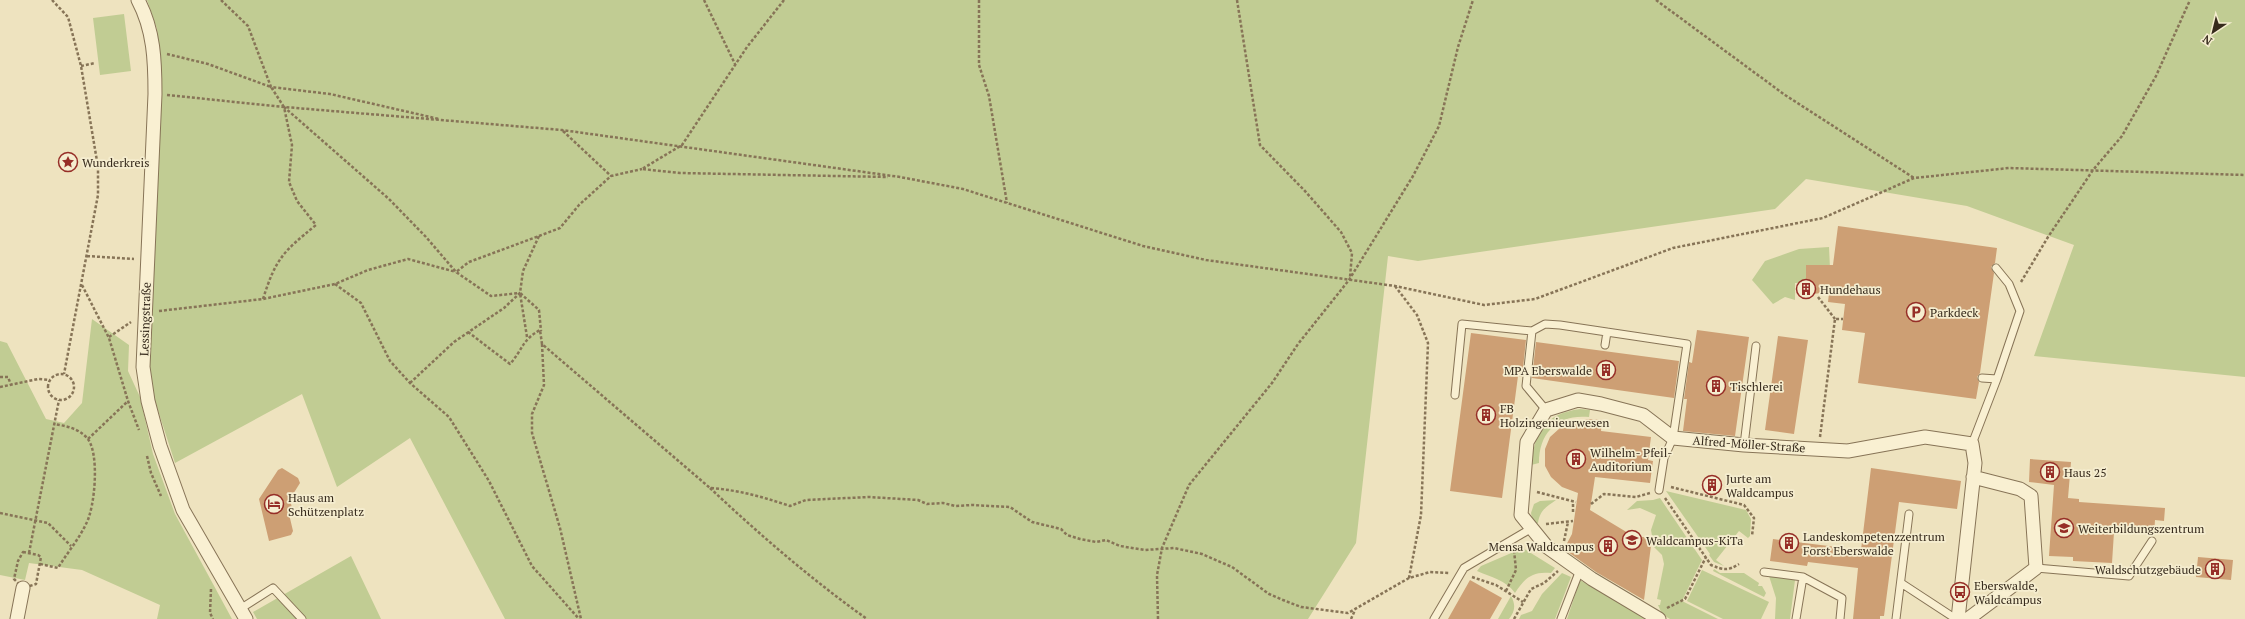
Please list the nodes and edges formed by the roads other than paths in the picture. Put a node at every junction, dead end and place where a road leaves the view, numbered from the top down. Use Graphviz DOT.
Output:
graph roads {
  1 [pos="138,0"];
  2 [pos="1996,268"];
  3 [pos="1532,331"];
  4 [pos="1607,332"];
  5 [pos="1605,345"];
  6 [pos="1756,346"];
  7 [pos="1982,378"];
  8 [pos="1997,379"];
  9 [pos="1455,395"];
  10 [pos="1546,410"];
  11 [pos="1673,438"];
  12 [pos="1972,444"];
  13 [pos="1744,445"];
  14 [pos="1973,477"];
  15 [pos="1660,488"];
  16 [pos="1909,514"];
  17 [pos="1532,528"];
  18 [pos="2152,541"];
  19 [pos="2036,568"];
  20 [pos="1580,570"];
  21 [pos="1764,572"];
  22 [pos="1803,577"];
  23 [pos="1901,583"];
  24 [pos="23,588"];
  25 [pos="243,614"];
  26 [pos="1656,617"];
  27 [pos="17,619"];
  28 [pos="302,619"];
  29 [pos="1434,619"];
  30 [pos="1562,619"];
  31 [pos="1796,619"];
  32 [pos="1840,619"];
  33 [pos="1896,619"];
  34 [pos="1957,619"];
  35 [pos="1968,619"];
  1 -- 25 [label="street, Lessingstraße"];
  2 -- 8 [label="lane"];
  3 -- 4 [label="lane"];
  3 -- 9 [label="lane"];
  3 -- 10 [label="lane"];
  4 -- 5 [label="lane"];
  4 -- 11 [label="lane"];
  6 -- 13 [label="lane"];
  7 -- 8 [label="lane"];
  8 -- 12 [label="lane"];
  10 -- 11 [label="street"];
  10 -- 17 [label="street"];
  11 -- 13 [label="street, Alfred-Möller-Straße"];
  11 -- 15 [label="lane"];
  12 -- 13 [label="street, Alfred-Möller-Straße"];
  12 -- 14 [label="street"];
  14 -- 19 [label="street"];
  14 -- 34 [label="street"];
  16 -- 23 [label="lane"];
  17 -- 20 [label="street"];
  17 -- 29 [label="lane"];
  18 -- 19 [label="lane"];
  19 -- 35 [label="street"];
  20 -- 26 [label="street"];
  20 -- 30 [label="lane"];
  21 -- 22 [label="lane"];
  22 -- 31 [label="lane"];
  22 -- 32 [label="lane"];
  23 -- 33 [label="lane"];
  23 -- 34 [label="lane"];
  24 -- 27 [label="street"];
  25 -- 28 [label="lane"];
}
